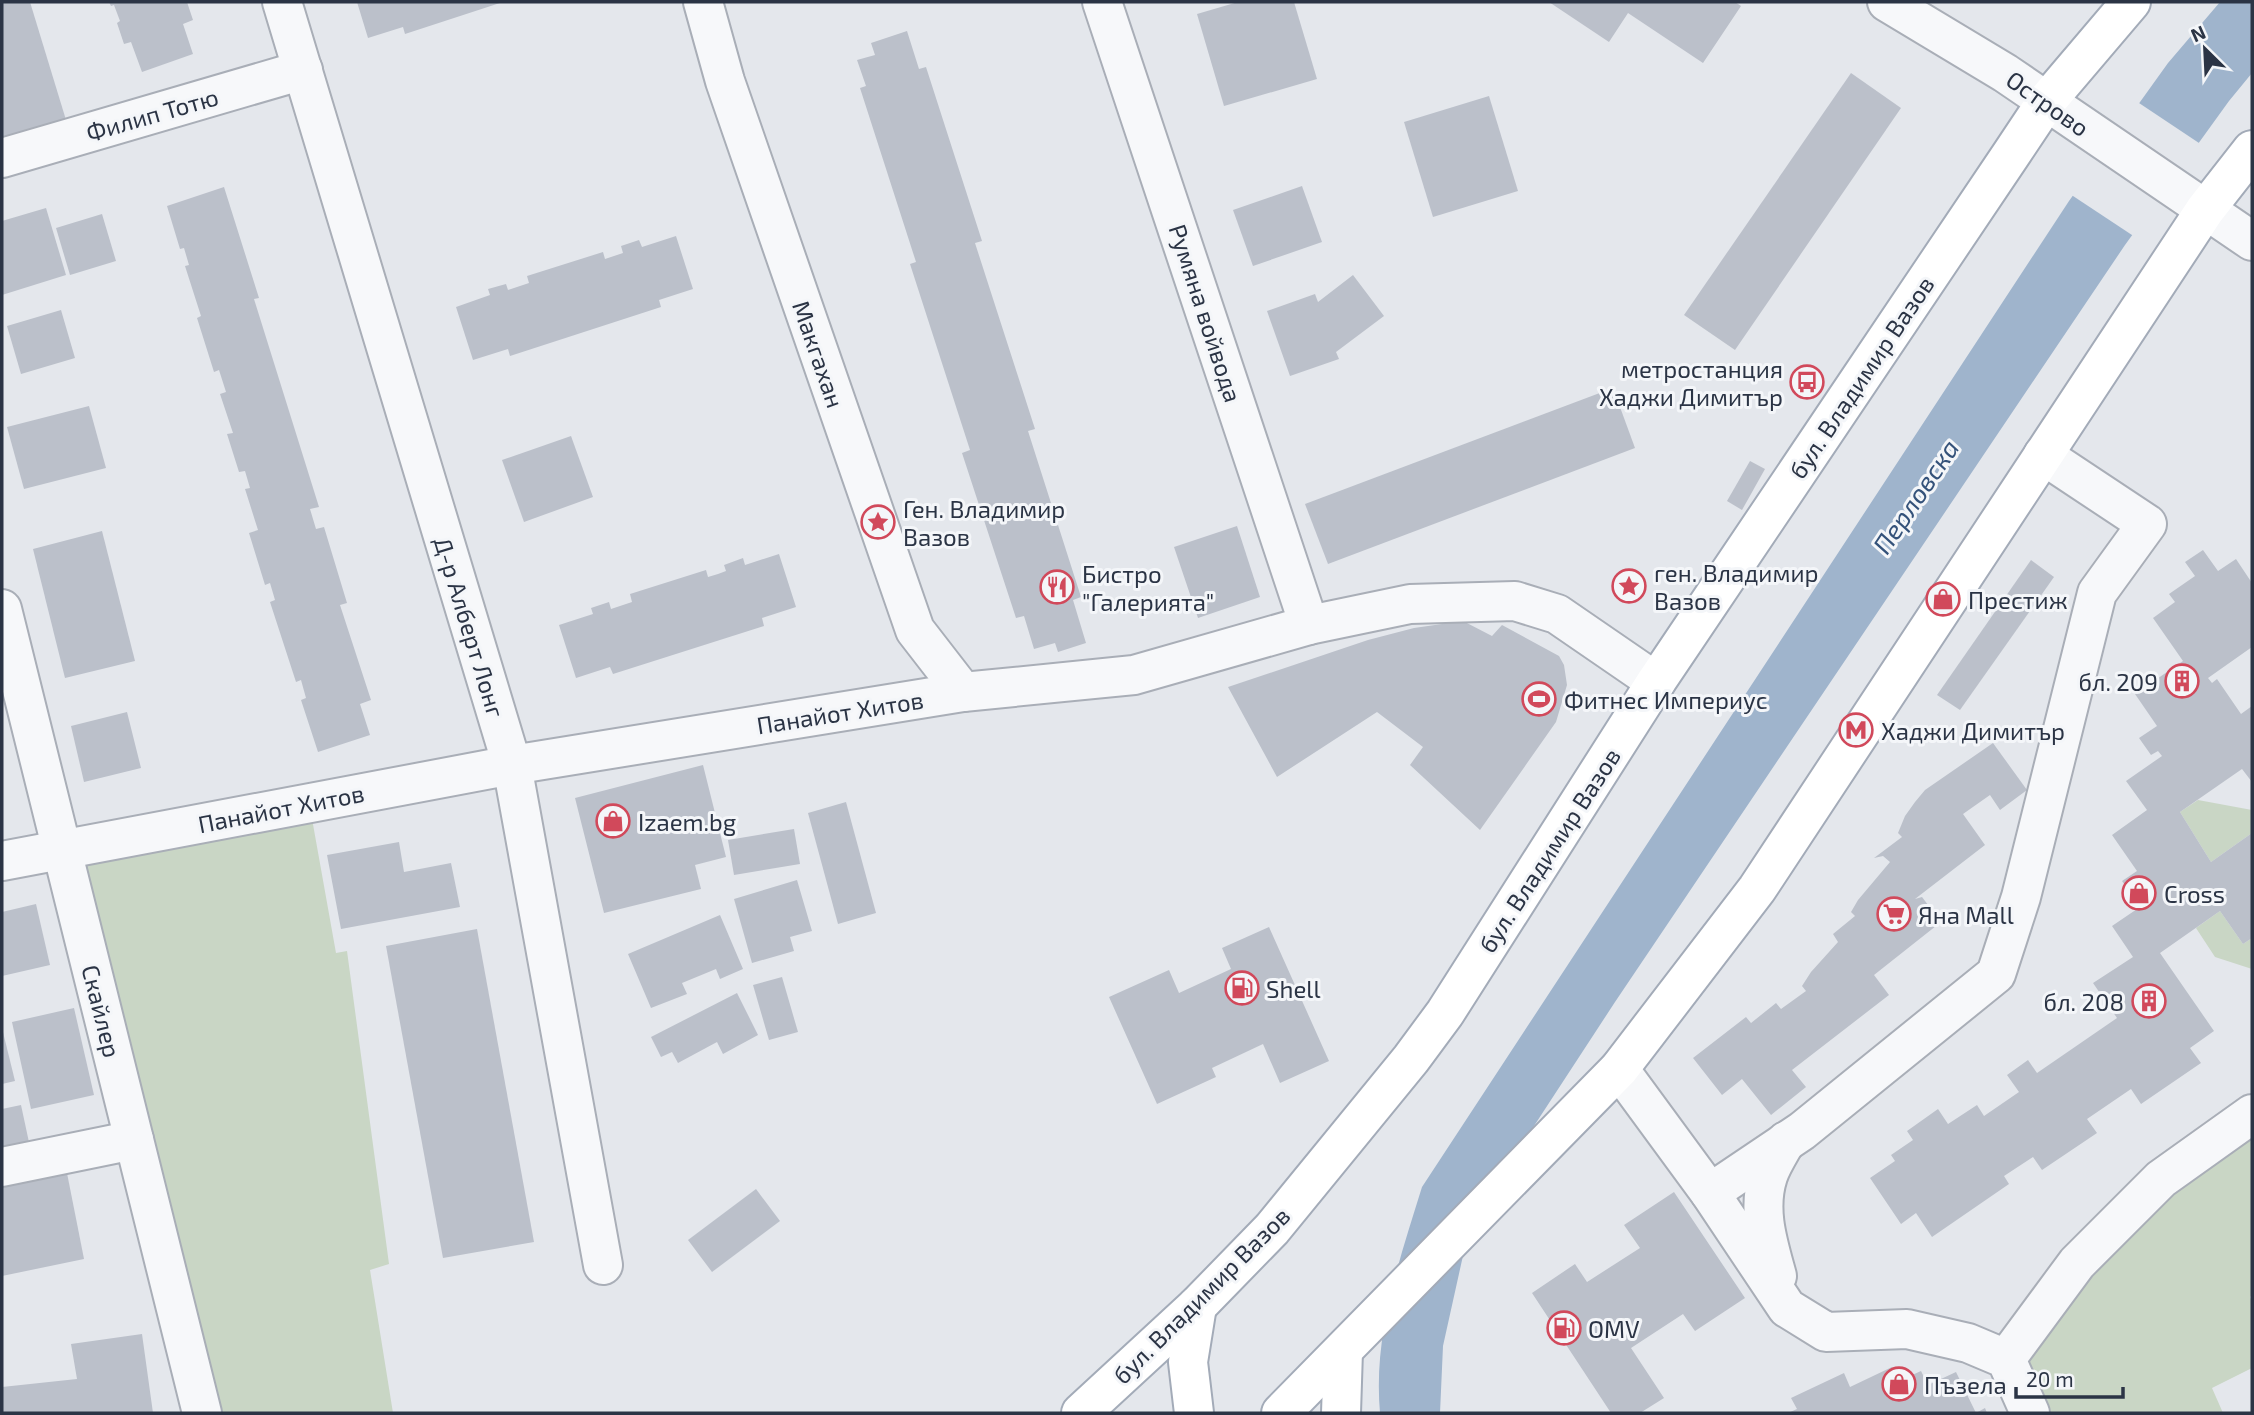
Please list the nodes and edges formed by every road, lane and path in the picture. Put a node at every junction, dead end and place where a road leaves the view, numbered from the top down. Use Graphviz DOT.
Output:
graph roads {
  1 [pos="282,2"];
  2 [pos="703,2"];
  3 [pos="1102,2"];
  4 [pos="1887,2"];
  5 [pos="2131,2"];
  6 [pos="303,71"];
  7 [pos="2046,102"];
  8 [pos="2252,150"];
  9 [pos="2,158"];
  10 [pos="2191,200"];
  11 [pos="2252,241"];
  12 [pos="2043,456"];
  13 [pos="2,609"];
  14 [pos="1309,625"];
  15 [pos="1656,682"];
  16 [pos="963,692"];
  17 [pos="512,765"];
  18 [pos="62,850"];
  19 [pos="2,860"];
  20 [pos="1619,1069"];
  21 [pos="2252,1114"];
  22 [pos="134,1140"];
  23 [pos="1786,1141"];
  24 [pos="2,1167"];
  25 [pos="1710,1193"];
  26 [pos="603,1265"];
  27 [pos="1197,1306"];
  28 [pos="1787,1308"];
  29 [pos="1343,1351"];
  30 [pos="2006,1359"];
  31 [pos="202,1413"];
  32 [pos="1081,1413"];
  33 [pos="1194,1413"];
  34 [pos="1281,1413"];
  35 [pos="1341,1413"];
  36 [pos="2030,1413"];
  1 -- 6 [label="street, Д-р Алберт Лонг"];
  2 -- 16 [label="street, Макгахан"];
  3 -- 14 [label="street, Румяна войвода"];
  4 -- 7 [label="street, Острово"];
  5 -- 7 [label="main road, бул. Владимир Вазов"];
  6 -- 9 [label="street, Филип Тотю"];
  6 -- 17 [label="street, Д-р Алберт Лонг"];
  7 -- 10 [label="street, Острово"];
  7 -- 15 [label="main road, бул. Владимир Вазов"];
  8 -- 10 [label="main road"];
  10 -- 11 [label="street, Острово"];
  10 -- 12 [label="main road"];
  12 -- 20 [label="main road"];
  12 -- 23 [label="street"];
  13 -- 18 [label="street, Скайлер"];
  14 -- 15 [label="street, Панайот Хитов"];
  14 -- 16 [label="street, Панайот Хитов"];
  15 -- 27 [label="main road, бул. Владимир Вазов"];
  16 -- 17 [label="street, Панайот Хитов"];
  17 -- 18 [label="street, Панайот Хитов"];
  17 -- 26 [label="street, Д-р Алберт Лонг"];
  18 -- 19 [label="street, Панайот Хитов"];
  18 -- 22 [label="street, Скайлер"];
  20 -- 25 [label="street"];
  20 -- 29 [label="main road"];
  21 -- 30 [label="street"];
  22 -- 24 [label="street"];
  22 -- 31 [label="street, Скайлер"];
  23 -- 25 [label="street"];
  23 -- 28 [label="street"];
  25 -- 28 [label="street"];
  27 -- 32 [label="main road, бул. Владимир Вазов"];
  27 -- 33 [label="main road"];
  28 -- 30 [label="street"];
  29 -- 34 [label="main road"];
  29 -- 35 [label="main road"];
  30 -- 36 [label="street"];
}
